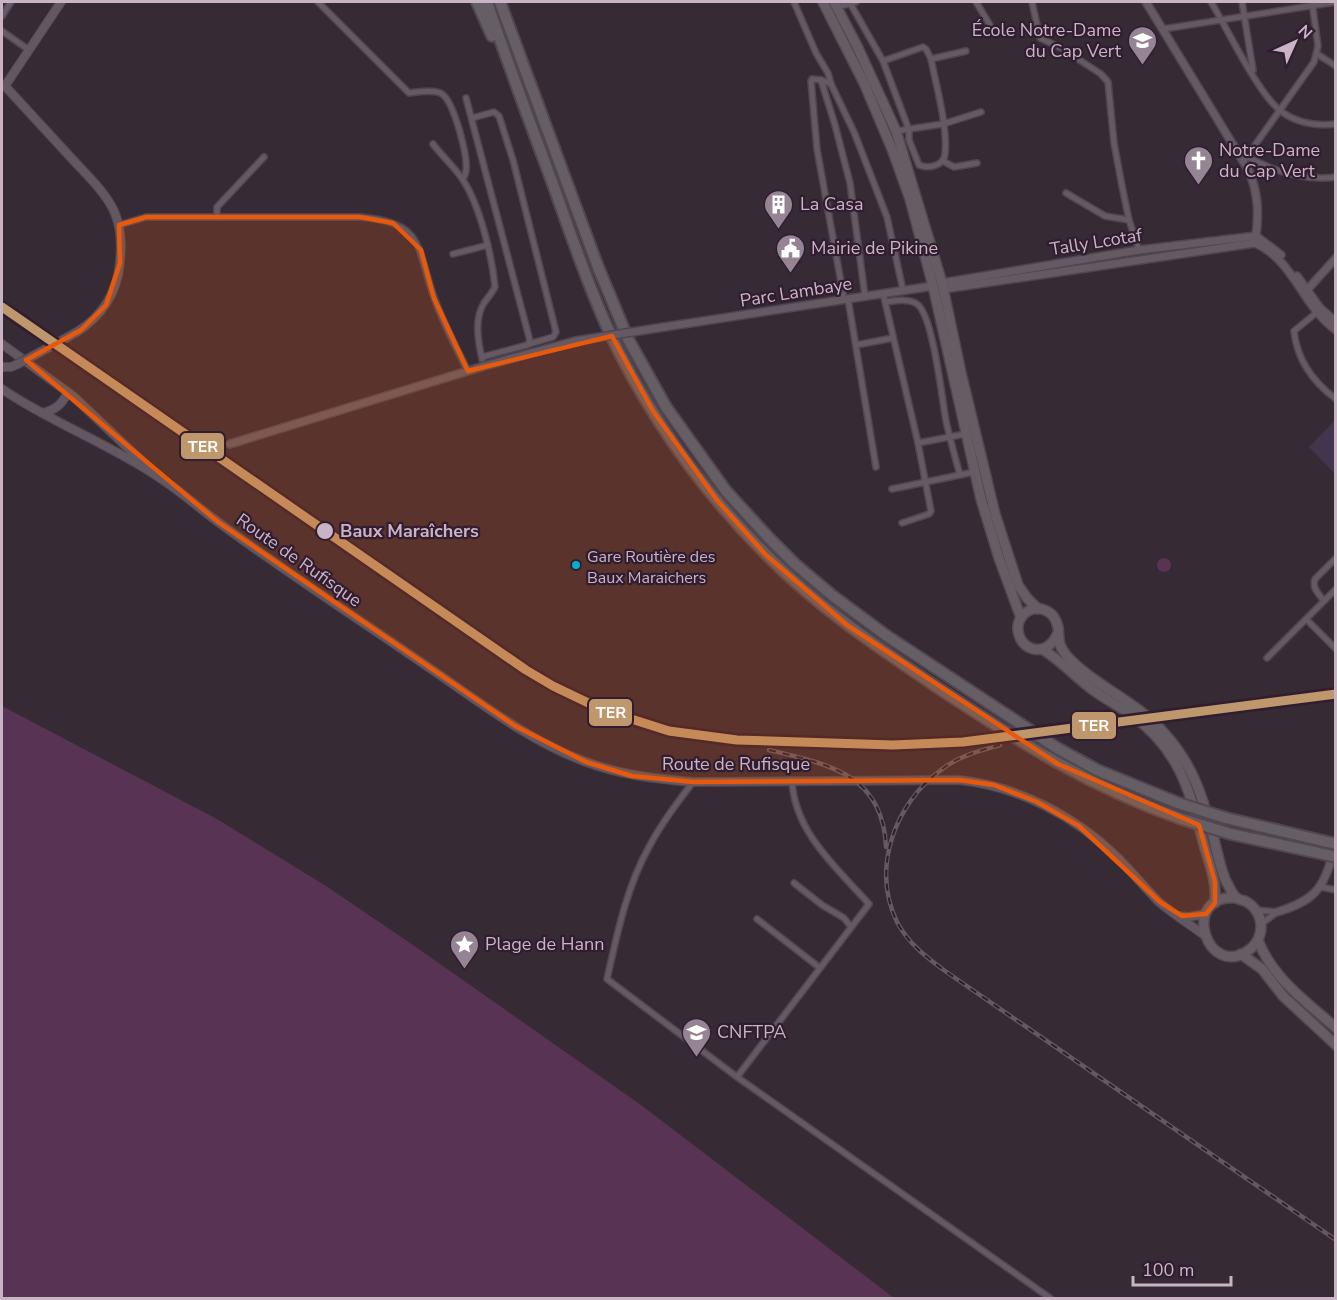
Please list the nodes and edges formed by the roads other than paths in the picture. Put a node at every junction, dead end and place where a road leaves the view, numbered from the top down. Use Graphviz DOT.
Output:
graph roads {
  1 [pos="11,2"];
  2 [pos="61,2"];
  3 [pos="318,2"];
  4 [pos="477,2"];
  5 [pos="487,2"];
  6 [pos="500,2"];
  7 [pos="794,2"];
  8 [pos="823,2"];
  9 [pos="853,2"];
  10 [pos="976,2"];
  11 [pos="1032,2"];
  12 [pos="1146,2"];
  13 [pos="1211,2"];
  14 [pos="1242,2"];
  15 [pos="1335,2"];
  16 [pos="1312,3"];
  17 [pos="835,4"];
  18 [pos="2,16"];
  19 [pos="1244,16"];
  20 [pos="1222,20"];
  21 [pos="990,25"];
  22 [pos="1163,29"];
  23 [pos="2,31"];
  24 [pos="503,47"];
  25 [pos="29,50"];
  26 [pos="966,51"];
  27 [pos="1317,54"];
  28 [pos="931,59"];
  29 [pos="883,61"];
  30 [pos="1335,66"];
  31 [pos="1253,75"];
  32 [pos="821,80"];
  33 [pos="831,84"];
  34 [pos="4,85"];
  35 [pos="466,98"];
  36 [pos="1279,111"];
  37 [pos="981,112"];
  38 [pos="472,118"];
  39 [pos="943,124"];
  40 [pos="1335,124"];
  41 [pos="909,130"];
  42 [pos="896,132"];
  43 [pos="433,144"];
  44 [pos="264,157"];
  45 [pos="1246,159"];
  46 [pos="943,161"];
  47 [pos="977,163"];
  48 [pos="1335,177"];
  49 [pos="463,179"];
  50 [pos="1066,193"];
  51 [pos="217,217"];
  52 [pos="1129,220"];
  53 [pos="119,225"];
  54 [pos="1255,239"];
  55 [pos="488,245"];
  56 [pos="1139,250"];
  57 [pos="453,254"];
  58 [pos="1335,258"];
  59 [pos="940,286"];
  60 [pos="903,290"];
  61 [pos="1307,290"];
  62 [pos="883,293"];
  63 [pos="865,296"];
  64 [pos="846,299"];
  65 [pos="885,302"];
  66 [pos="1316,313"];
  67 [pos="1335,321"];
  68 [pos="1335,330"];
  69 [pos="893,338"];
  70 [pos="2,344"];
  71 [pos="529,344"];
  72 [pos="856,345"];
  73 [pos="482,357"];
  74 [pos="484,366"];
  75 [pos="2,367"];
  76 [pos="468,371"];
  77 [pos="2,389"];
  78 [pos="68,392"];
  79 [pos="1335,399"];
  80 [pos="42,413"];
  81 [pos="965,434"];
  82 [pos="950,436"];
  83 [pos="918,443"];
  84 [pos="230,444"];
  85 [pos="876,467"];
  86 [pos="974,472"];
  87 [pos="960,475"];
  88 [pos="160,478"];
  89 [pos="926,480"];
  90 [pos="892,489"];
  91 [pos="902,523"];
  92 [pos="1335,558"];
  93 [pos="1335,589"];
  94 [pos="1324,601"];
  95 [pos="1038,609"];
  96 [pos="1021,618"];
  97 [pos="1306,619"];
  98 [pos="1057,635"];
  99 [pos="1042,649"];
  100 [pos="1335,649"];
  101 [pos="1267,658"];
  102 [pos="792,780"];
  103 [pos="693,782"];
  104 [pos="1335,844"];
  105 [pos="1335,857"];
  106 [pos="794,883"];
  107 [pos="1321,887"];
  108 [pos="1335,890"];
  109 [pos="1236,898"];
  110 [pos="1215,903"];
  111 [pos="1256,910"];
  112 [pos="1277,912"];
  113 [pos="1206,914"];
  114 [pos="1175,915"];
  115 [pos="757,919"];
  116 [pos="1261,924"];
  117 [pos="851,927"];
  118 [pos="1204,934"];
  119 [pos="1258,940"];
  120 [pos="1241,954"];
  121 [pos="820,968"];
  122 [pos="1335,1028"];
  123 [pos="1335,1045"];
  124 [pos="736,1077"];
  125 [pos="1050,1299"];
  1 -- 18 [label="street"];
  2 -- 25 [label="main road"];
  3 -- 49 [label="street"];
  4 -- 24 [label="highway"];
  5 -- 24 [label="highway"];
  6 -- 104 [label="highway, bridge"];
  7 -- 33 [label="street"];
  8 -- 59 [label="highway"];
  9 -- 17 [label="street"];
  9 -- 29 [label="street"];
  10 -- 21 [label="street"];
  11 -- 52 [label="street"];
  12 -- 22 [label="street"];
  13 -- 20 [label="street"];
  14 -- 19 [label="street"];
  15 -- 16 [label="street"];
  16 -- 19 [label="street"];
  16 -- 27 [label="street"];
  17 -- 42 [label="highway"];
  19 -- 20 [label="street"];
  19 -- 31 [label="street"];
  20 -- 22 [label="street"];
  20 -- 31 [label="street"];
  22 -- 45 [label="street"];
  23 -- 25 [label="street"];
  24 -- 105 [label="highway, bridge"];
  25 -- 34 [label="main road"];
  26 -- 28 [label="street"];
  27 -- 30 [label="street"];
  27 -- 36 [label="street"];
  28 -- 29 [label="street"];
  28 -- 39 [label="street"];
  29 -- 41 [label="street"];
  31 -- 36 [label="street"];
  32 -- 33 [label="street"];
  32 -- 63 [label="street"];
  32 -- 64 [label="street"];
  33 -- 60 [label="street"];
  34 -- 53 [label="main road"];
  35 -- 38 [label="street"];
  36 -- 40 [label="street"];
  36 -- 45 [label="street"];
  37 -- 39 [label="street"];
  38 -- 71 [label="street"];
  38 -- 71 [label="street"];
  39 -- 41 [label="street"];
  39 -- 46 [label="street"];
  41 -- 42 [label="street"];
  41 -- 46 [label="street"];
  42 -- 59 [label="highway"];
  43 -- 49 [label="street"];
  44 -- 51 [label="street"];
  45 -- 48 [label="street"];
  45 -- 54 [label="street"];
  46 -- 47 [label="street"];
  49 -- 55 [label="street"];
  50 -- 52 [label="street"];
  51 -- 53 [label="street"];
  51 -- 76 [label="street"];
  52 -- 56 [label="street"];
  53 -- 75 [label="main road, bridge"];
  54 -- 56 [label="street, Tally Lcotaf"];
  54 -- 59 [label="street, Tally Lcotaf"];
  54 -- 61 [label="street"];
  54 -- 66 [label="street"];
  55 -- 57 [label="street"];
  55 -- 73 [label="street"];
  56 -- 59 [label="street, Tally Lcotaf"];
  58 -- 61 [label="street"];
  59 -- 60 [label="street, Parc Lambaye"];
  59 -- 81 [label="highway"];
  59 -- 95 [label="highway"];
  60 -- 62 [label="street, Parc Lambaye"];
  61 -- 67 [label="street"];
  62 -- 63 [label="street, Parc Lambaye"];
  62 -- 65 [label="street"];
  63 -- 64 [label="street, Parc Lambaye"];
  64 -- 72 [label="street"];
  64 -- 74 [label="street, Parc Lambaye, bridge"];
  65 -- 69 [label="street"];
  65 -- 82 [label="street"];
  66 -- 68 [label="street"];
  66 -- 79 [label="street"];
  69 -- 72 [label="street"];
  69 -- 83 [label="street"];
  70 -- 78 [label="main road, Route de Rufisque"];
  71 -- 73 [label="street"];
  72 -- 85 [label="street"];
  73 -- 74 [label="street"];
  74 -- 76 [label="street, Parc Lambaye"];
  76 -- 84 [label="street, Parc Lambaye"];
  77 -- 80 [label="main road, Route de Rufisque"];
  78 -- 80 [label="main road"];
  78 -- 88 [label="main road, Route de Rufisque"];
  80 -- 88 [label="main road, Route de Rufisque"];
  81 -- 82 [label="street"];
  81 -- 86 [label="highway"];
  82 -- 83 [label="street"];
  82 -- 87 [label="street"];
  83 -- 89 [label="street"];
  86 -- 87 [label="street"];
  86 -- 96 [label="highway"];
  87 -- 89 [label="street"];
  88 -- 103 [label="main road, Route de Rufisque"];
  89 -- 90 [label="street"];
  89 -- 91 [label="street"];
  92 -- 94 [label="street"];
  93 -- 94 [label="street"];
  94 -- 97 [label="street"];
  95 -- 96 [label="highway"];
  95 -- 98 [label="highway"];
  96 -- 99 [label="highway"];
  97 -- 100 [label="street"];
  97 -- 101 [label="street"];
  98 -- 99 [label="highway"];
  98 -- 109 [label="highway"];
  99 -- 110 [label="highway"];
  102 -- 103 [label="main road, Route de Rufisque"];
  102 -- 114 [label="main road, Route de Rufisque"];
  102 -- 117 [label="street"];
  103 -- 124 [label="street"];
  104 -- 107 [label="street"];
  106 -- 117 [label="street"];
  107 -- 108 [label="street"];
  107 -- 112 [label="street"];
  109 -- 110 [label="highway"];
  109 -- 111 [label="highway"];
  110 -- 113 [label="highway"];
  111 -- 112 [label="street"];
  111 -- 116 [label="highway"];
  112 -- 116 [label="street"];
  113 -- 114 [label="main road"];
  113 -- 118 [label="highway"];
  114 -- 118 [label="main road, Route de Rufisque"];
  115 -- 121 [label="street"];
  116 -- 119 [label="highway"];
  117 -- 121 [label="street"];
  118 -- 120 [label="highway"];
  119 -- 120 [label="highway"];
  119 -- 122 [label="highway"];
  120 -- 123 [label="highway"];
  121 -- 124 [label="street"];
  124 -- 125 [label="street"];
}
